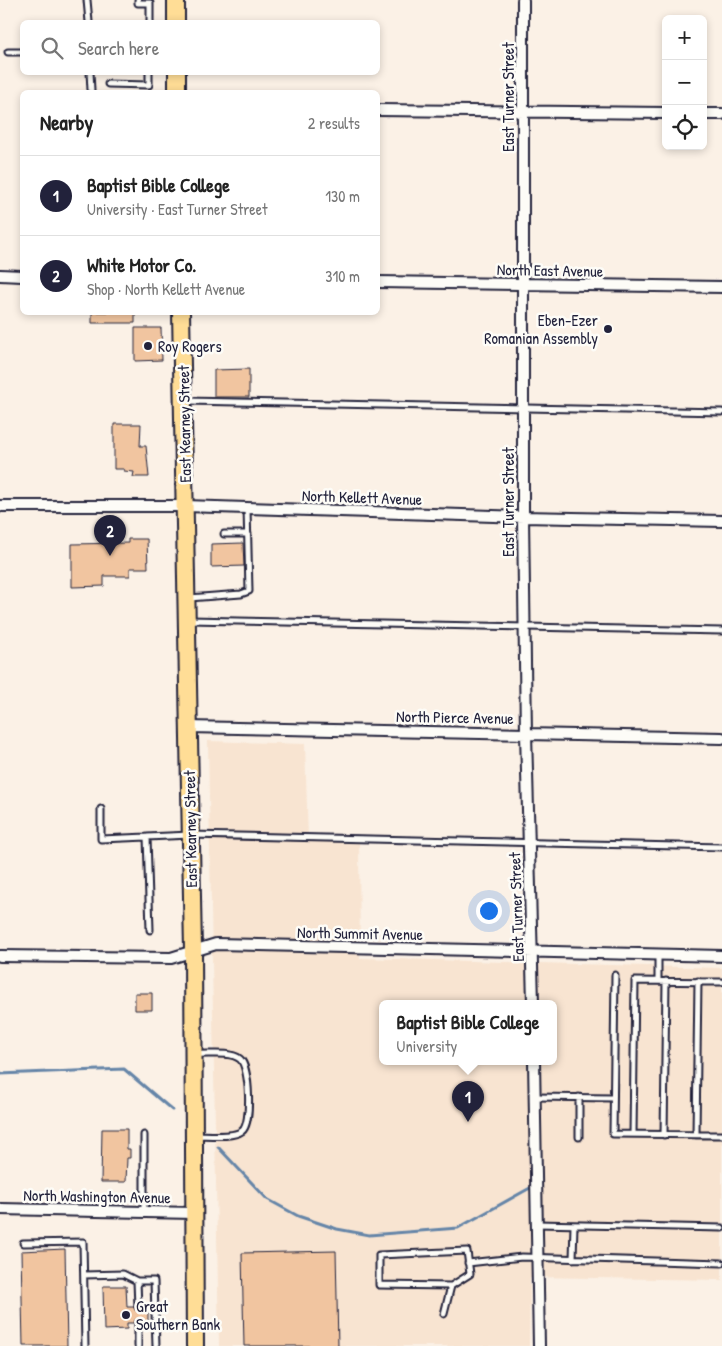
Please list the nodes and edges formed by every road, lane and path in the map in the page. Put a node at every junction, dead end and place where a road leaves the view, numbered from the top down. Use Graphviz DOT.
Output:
graph roads {
  1 [pos="87,0"];
  2 [pos="138,0"];
  3 [pos="176,0"];
  4 [pos="523,0"];
  5 [pos="150,2"];
  6 [pos="89,20"];
  7 [pos="150,20"];
  8 [pos="176,20"];
  9 [pos="8,52"];
  10 [pos="20,52"];
  11 [pos="90,75"];
  12 [pos="149,75"];
  13 [pos="177,75"];
  14 [pos="108,84"];
  15 [pos="91,90"];
  16 [pos="177,90"];
  17 [pos="380,110"];
  18 [pos="522,111"];
  19 [pos="662,113"];
  20 [pos="707,114"];
  21 [pos="722,114"];
  22 [pos="0,275"];
  23 [pos="20,276"];
  24 [pos="380,282"];
  25 [pos="522,284"];
  26 [pos="722,287"];
  27 [pos="182,315"];
  28 [pos="183,400"];
  29 [pos="523,408"];
  30 [pos="722,412"];
  31 [pos="0,506"];
  32 [pos="185,506"];
  33 [pos="247,508"];
  34 [pos="523,517"];
  35 [pos="722,522"];
  36 [pos="224,534"];
  37 [pos="248,534"];
  38 [pos="186,598"];
  39 [pos="187,620"];
  40 [pos="525,628"];
  41 [pos="722,631"];
  42 [pos="188,727"];
  43 [pos="526,733"];
  44 [pos="722,738"];
  45 [pos="101,809"];
  46 [pos="190,835"];
  47 [pos="146,837"];
  48 [pos="529,843"];
  49 [pos="722,847"];
  50 [pos="150,930"];
  51 [pos="193,950"];
  52 [pos="532,952"];
  53 [pos="658,955"];
  54 [pos="0,956"];
  55 [pos="722,956"];
  56 [pos="615,975"];
  57 [pos="658,981"];
  58 [pos="666,981"];
  59 [pos="698,982"];
  60 [pos="722,982"];
  61 [pos="533,1000"];
  62 [pos="193,1054"];
  63 [pos="534,1065"];
  64 [pos="535,1097"];
  65 [pos="579,1097"];
  66 [pos="613,1098"];
  67 [pos="633,1134"];
  68 [pos="664,1134"];
  69 [pos="144,1135"];
  70 [pos="194,1135"];
  71 [pos="696,1135"];
  72 [pos="722,1135"];
  73 [pos="579,1137"];
  74 [pos="0,1210"];
  75 [pos="144,1212"];
  76 [pos="194,1213"];
  77 [pos="537,1224"];
  78 [pos="574,1225"];
  79 [pos="722,1228"];
  80 [pos="22,1243"];
  81 [pos="538,1258"];
  82 [pos="573,1259"];
  83 [pos="468,1263"];
  84 [pos="722,1263"];
  85 [pos="84,1275"];
  86 [pos="137,1281"];
  87 [pos="451,1286"];
  88 [pos="138,1307"];
  89 [pos="444,1314"];
  90 [pos="138,1323"];
  91 [pos="85,1346"];
  92 [pos="138,1346"];
  93 [pos="156,1346"];
  94 [pos="195,1346"];
  95 [pos="539,1346"];
  1 -- 6 [label="lane"];
  2 -- 5 [label="lane"];
  3 -- 8 [label="main road"];
  4 -- 18 [label="street, East Turner Street"];
  5 -- 7 [label="lane"];
  9 -- 10 [label="lane"];
  11 -- 15 [label="lane"];
  12 -- 14 [label="lane"];
  13 -- 16 [label="main road"];
  17 -- 18 [label="street"];
  18 -- 19 [label="street"];
  18 -- 25 [label="street, East Turner Street"];
  20 -- 21 [label="street"];
  22 -- 23 [label="street"];
  24 -- 25 [label="street, North East Avenue"];
  25 -- 26 [label="street, North East Avenue"];
  25 -- 29 [label="street, East Turner Street"];
  27 -- 28 [label="main road, East Kearney Street"];
  28 -- 29 [label="lane"];
  28 -- 32 [label="main road, East Kearney Street"];
  29 -- 30 [label="lane"];
  29 -- 34 [label="street, East Turner Street"];
  31 -- 32 [label="street, North Kellett Avenue"];
  32 -- 33 [label="street, North Kellett Avenue"];
  32 -- 38 [label="main road, East Kearney Street"];
  33 -- 34 [label="street, North Kellett Avenue"];
  33 -- 37 [label="lane"];
  34 -- 35 [label="street, North Kellett Avenue"];
  34 -- 40 [label="street, East Turner Street"];
  36 -- 37 [label="lane"];
  37 -- 38 [label="lane"];
  38 -- 39 [label="main road, East Kearney Street"];
  39 -- 40 [label="lane"];
  39 -- 42 [label="main road, East Kearney Street"];
  40 -- 41 [label="lane"];
  40 -- 43 [label="street, East Turner Street"];
  42 -- 43 [label="street, North Pierce Avenue"];
  42 -- 46 [label="main road, East Kearney Street"];
  43 -- 44 [label="street, North Pierce Avenue"];
  43 -- 48 [label="street, East Turner Street"];
  45 -- 47 [label="lane"];
  46 -- 47 [label="lane"];
  46 -- 48 [label="lane"];
  46 -- 51 [label="main road, East Kearney Street"];
  47 -- 50 [label="lane"];
  48 -- 49 [label="lane"];
  48 -- 52 [label="street, East Turner Street"];
  51 -- 52 [label="street, North Summit Avenue"];
  51 -- 54 [label="street, North Summit Avenue"];
  51 -- 62 [label="main road, East Kearney Street"];
  52 -- 53 [label="street, North Summit Avenue"];
  52 -- 61 [label="street, East Turner Street"];
  53 -- 55 [label="street, North Summit Avenue"];
  53 -- 57 [label="lane"];
  56 -- 66 [label="lane"];
  57 -- 58 [label="lane"];
  57 -- 67 [label="lane"];
  58 -- 59 [label="lane"];
  58 -- 68 [label="lane"];
  59 -- 60 [label="lane"];
  59 -- 71 [label="lane"];
  62 -- 70 [label="main road, East Kearney Street"];
  62 -- 70 [label="lane"];
  63 -- 64 [label="street"];
  64 -- 65 [label="lane"];
  64 -- 77 [label="street"];
  65 -- 66 [label="lane"];
  65 -- 73 [label="lane"];
  66 -- 67 [label="lane"];
  67 -- 68 [label="lane"];
  68 -- 71 [label="lane"];
  69 -- 75 [label="lane"];
  70 -- 76 [label="main road, East Kearney Street"];
  71 -- 72 [label="lane"];
  74 -- 75 [label="street, North Washington Avenue"];
  75 -- 76 [label="street, North Washington Avenue"];
  76 -- 94 [label="main road, East Kearney Street"];
  77 -- 78 [label="lane"];
  77 -- 81 [label="street"];
  78 -- 79 [label="lane"];
  78 -- 82 [label="lane"];
  80 -- 85 [label="lane"];
  81 -- 82 [label="lane"];
  81 -- 83 [label="lane"];
  81 -- 95 [label="street"];
  82 -- 84 [label="lane"];
  83 -- 87 [label="lane"];
  83 -- 87 [label="lane"];
  85 -- 86 [label="lane"];
  85 -- 91 [label="lane"];
  86 -- 88 [label="lane"];
  86 -- 93 [label="lane"];
  87 -- 89 [label="lane"];
  90 -- 92 [label="lane"];
}
